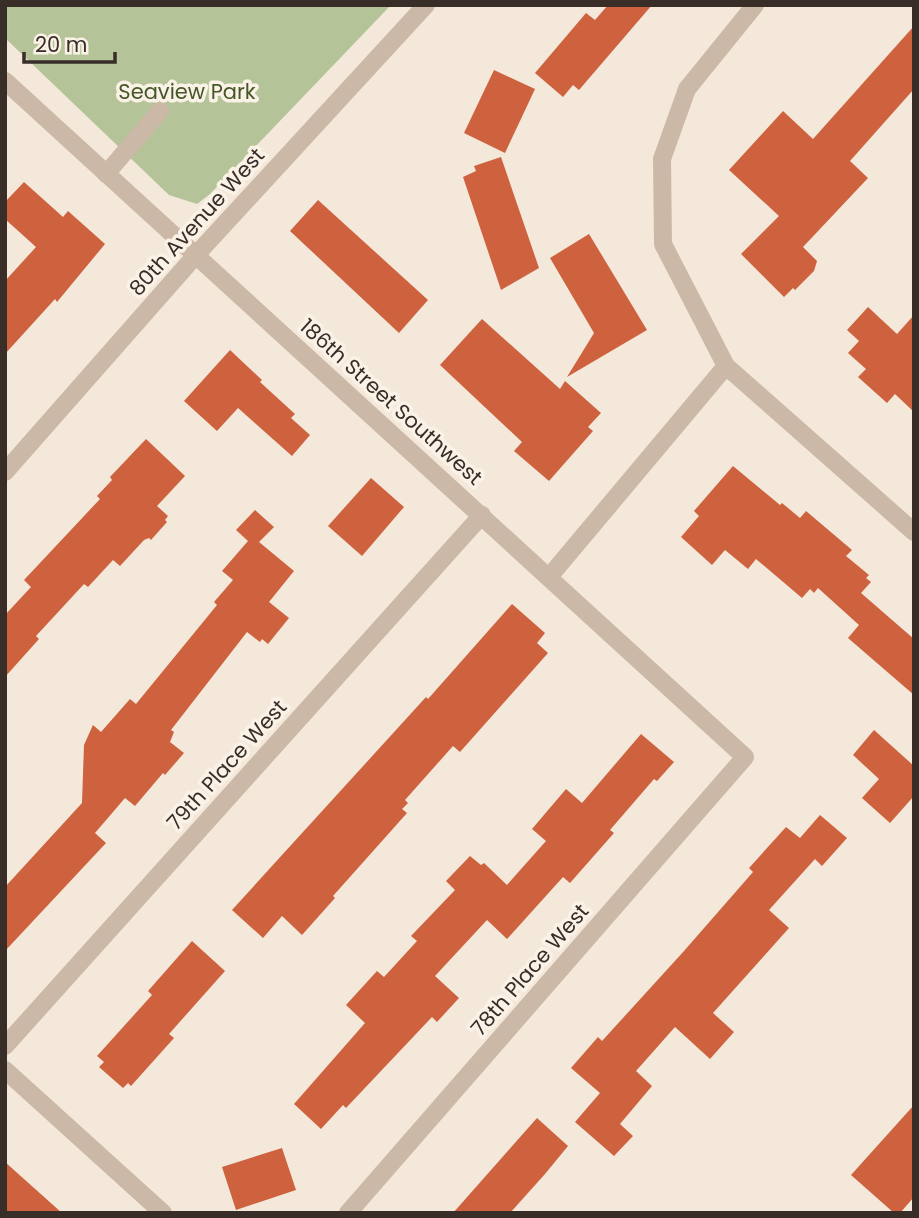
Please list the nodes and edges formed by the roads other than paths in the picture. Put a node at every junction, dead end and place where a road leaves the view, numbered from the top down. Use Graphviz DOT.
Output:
graph roads {
  1 [pos="426,5"];
  2 [pos="755,5"];
  3 [pos="5,81"];
  4 [pos="160,111"];
  5 [pos="106,174"];
  6 [pos="196,256"];
  7 [pos="726,366"];
  8 [pos="5,472"];
  9 [pos="482,515"];
  10 [pos="914,532"];
  11 [pos="549,577"];
  12 [pos="745,757"];
  13 [pos="5,1046"];
  14 [pos="5,1070"];
  15 [pos="163,1213"];
  16 [pos="348,1213"];
  1 -- 6 [label="street, 80th Avenue West"];
  2 -- 7 [label="street"];
  3 -- 5 [label="street, 186th Street Southwest"];
  4 -- 5 [label="street"];
  5 -- 6 [label="street, 186th Street Southwest"];
  6 -- 8 [label="street, 80th Avenue West"];
  6 -- 9 [label="street, 186th Street Southwest"];
  7 -- 10 [label="street"];
  7 -- 11 [label="street"];
  9 -- 11 [label="street, 186th Street Southwest"];
  9 -- 13 [label="street, 79th Place West"];
  11 -- 12 [label="street, 186th Street Southwest"];
  12 -- 16 [label="street, 78th Place West"];
  14 -- 15 [label="street"];
}
